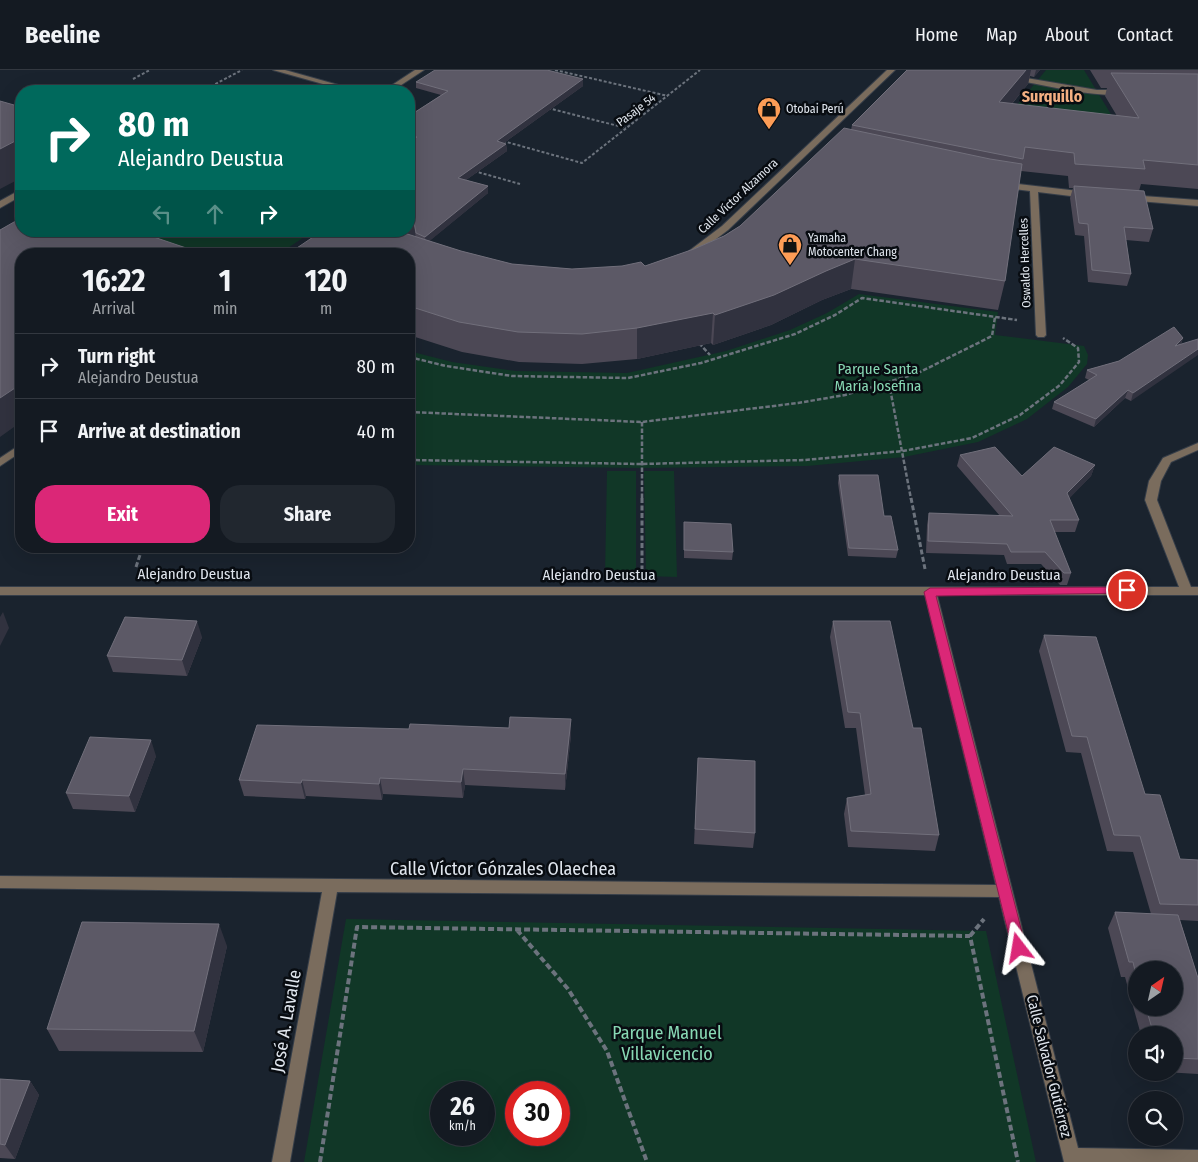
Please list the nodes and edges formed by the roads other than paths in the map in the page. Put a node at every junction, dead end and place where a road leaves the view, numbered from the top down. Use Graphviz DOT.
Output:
graph roads {
  1 [pos="277,70"];
  2 [pos="420,70"];
  3 [pos="891,70"];
  4 [pos="1006,76"];
  5 [pos="333,85"];
  6 [pos="396,85"];
  7 [pos="1134,92"];
  8 [pos="995,184"];
  9 [pos="1034,190"];
  10 [pos="1098,196"];
  11 [pos="15,197"];
  12 [pos="1117,197"];
  13 [pos="1198,202"];
  14 [pos="0,204"];
  15 [pos="686,256"];
  16 [pos="1040,335"];
  17 [pos="1198,446"];
  18 [pos="15,452"];
  19 [pos="0,463"];
  20 [pos="1192,590"];
  21 [pos="0,591"];
  22 [pos="930,592"];
  23 [pos="0,882"];
  24 [pos="331,886"];
  25 [pos="1005,891"];
  26 [pos="1072,1159"];
  27 [pos="1198,1159"];
  28 [pos="281,1162"];
  1 -- 5 [label="street"];
  2 -- 6 [label="street"];
  3 -- 15 [label="street, Calle Víctor Alzamora"];
  4 -- 7 [label="street"];
  8 -- 9 [label="street"];
  9 -- 10 [label="street"];
  9 -- 16 [label="street, Oswaldo Hercelles"];
  11 -- 14 [label="street"];
  12 -- 13 [label="street"];
  17 -- 20 [label="street"];
  18 -- 19 [label="street"];
  20 -- 22 [label="street, Alejandro Deustua"];
  21 -- 22 [label="street, Alejandro Deustua"];
  22 -- 25 [label="street, Calle Salvador Gutiérrez"];
  23 -- 24 [label="street, Calle Víctor Gónzales Olaechea"];
  24 -- 25 [label="street, Calle Víctor Gónzales Olaechea"];
  24 -- 28 [label="street, José A. Lavalle"];
  25 -- 26 [label="street, Calle Salvador Gutiérrez"];
  26 -- 27 [label="street"];
}
